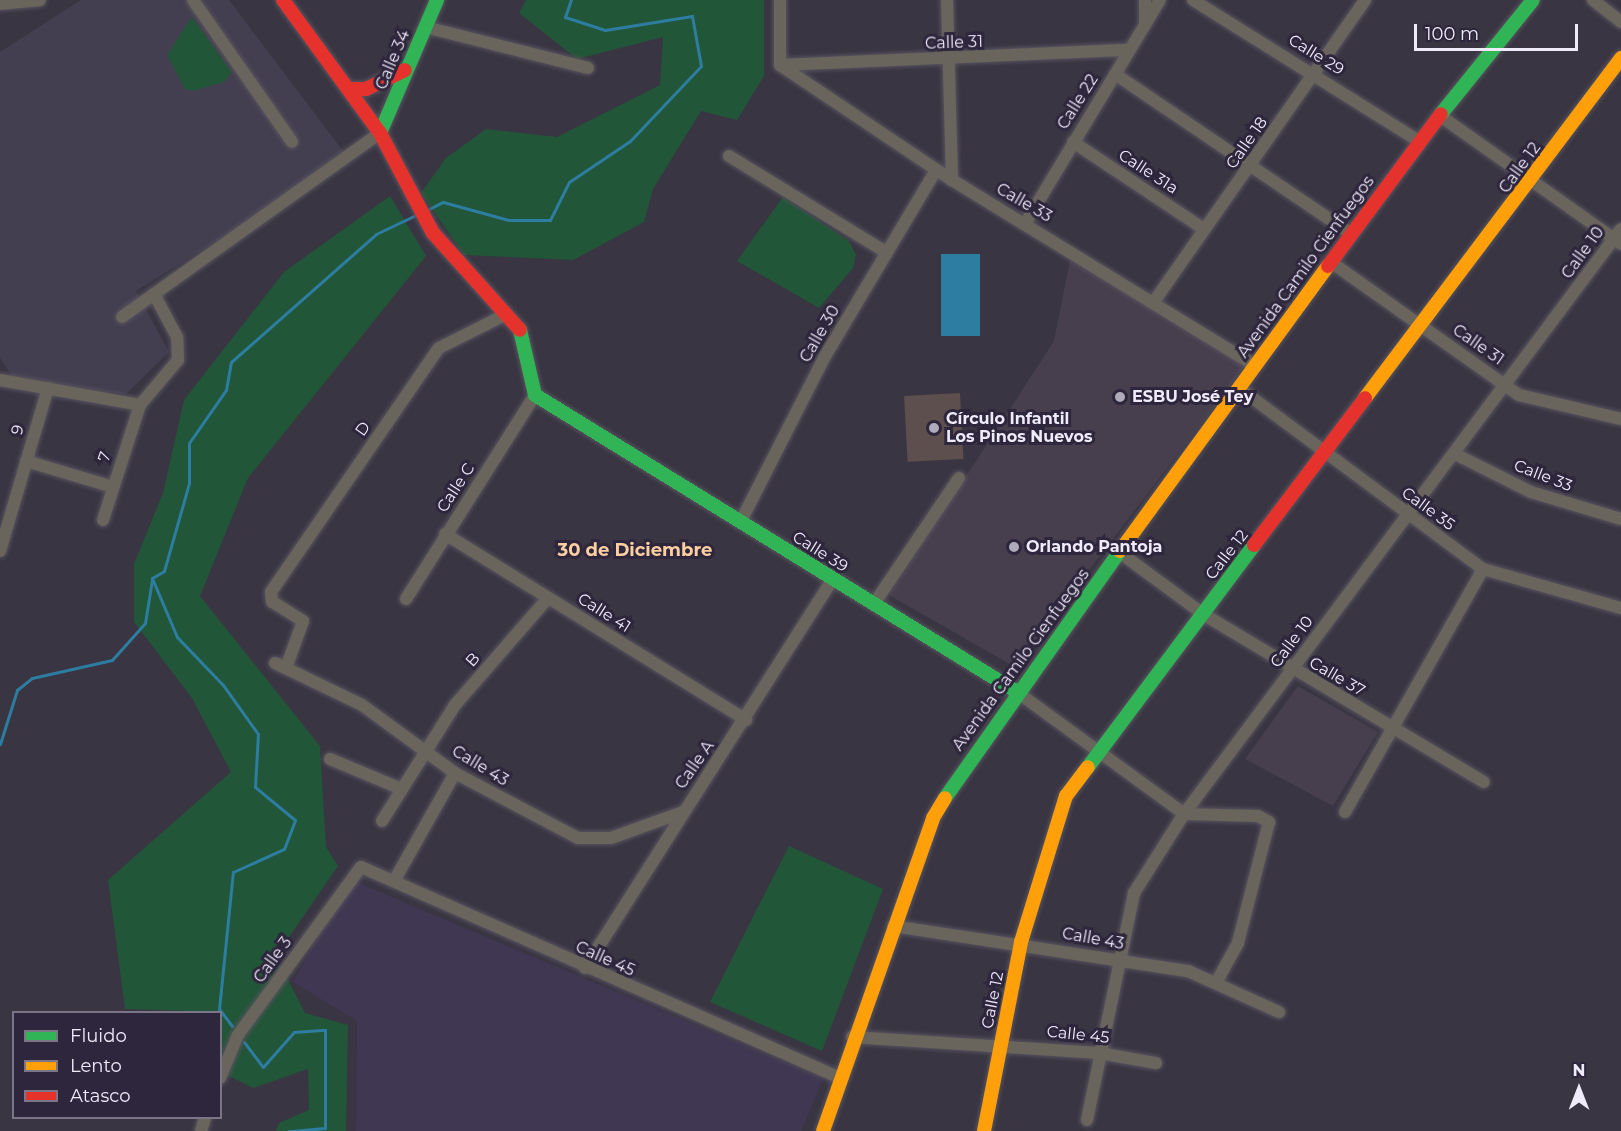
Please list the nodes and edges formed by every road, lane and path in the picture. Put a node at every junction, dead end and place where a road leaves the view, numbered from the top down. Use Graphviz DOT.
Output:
graph roads {
  1 [pos="40,0"];
  2 [pos="194,0"];
  3 [pos="283,0"];
  4 [pos="437,0"];
  5 [pos="780,0"];
  6 [pos="947,0"];
  7 [pos="1145,0"];
  8 [pos="1160,0"];
  9 [pos="1193,0"];
  10 [pos="1365,0"];
  11 [pos="1533,0"];
  12 [pos="1593,0"];
  13 [pos="0,4"];
  14 [pos="1145,22"];
  15 [pos="1621,22"];
  16 [pos="425,27"];
  17 [pos="1129,51"];
  18 [pos="1621,58"];
  19 [pos="949,60"];
  20 [pos="780,65"];
  21 [pos="588,68"];
  22 [pos="405,70"];
  23 [pos="1316,73"];
  24 [pos="1115,74"];
  25 [pos="349,89"];
  26 [pos="1439,115"];
  27 [pos="380,133"];
  28 [pos="1419,141"];
  29 [pos="292,142"];
  30 [pos="1073,142"];
  31 [pos="729,156"];
  32 [pos="1254,163"];
  33 [pos="936,170"];
  34 [pos="952,180"];
  35 [pos="1530,181"];
  36 [pos="1026,222"];
  37 [pos="1204,229"];
  38 [pos="1351,234"];
  39 [pos="1619,237"];
  40 [pos="887,253"];
  41 [pos="1331,262"];
  42 [pos="154,294"];
  43 [pos="1153,303"];
  44 [pos="507,314"];
  45 [pos="122,317"];
  46 [pos="1424,327"];
  47 [pos="1254,365"];
  48 [pos="0,380"];
  49 [pos="1506,385"];
  50 [pos="48,388"];
  51 [pos="1239,388"];
  52 [pos="535,395"];
  53 [pos="140,405"];
  54 [pos="1621,419"];
  55 [pos="1326,454"];
  56 [pos="1457,454"];
  57 [pos="26,461"];
  58 [pos="959,478"];
  59 [pos="113,487"];
  60 [pos="1408,516"];
  61 [pos="1621,519"];
  62 [pos="103,520"];
  63 [pos="741,521"];
  64 [pos="445,534"];
  65 [pos="0,551"];
  66 [pos="1119,552"];
  67 [pos="1483,569"];
  68 [pos="832,580"];
  69 [pos="548,598"];
  70 [pos="406,599"];
  71 [pos="873,604"];
  72 [pos="1621,608"];
  73 [pos="1203,614"];
  74 [pos="281,666"];
  75 [pos="1292,670"];
  76 [pos="1017,692"];
  77 [pos="746,720"];
  78 [pos="1393,729"];
  79 [pos="425,746"];
  80 [pos="1098,753"];
  81 [pos="330,759"];
  82 [pos="455,773"];
  83 [pos="1484,782"];
  84 [pos="399,788"];
  85 [pos="683,812"];
  86 [pos="1345,813"];
  87 [pos="1184,814"];
  88 [pos="382,821"];
  89 [pos="361,867"];
  90 [pos="394,881"];
  91 [pos="893,926"];
  92 [pos="1021,942"];
  93 [pos="1119,961"];
  94 [pos="585,968"];
  95 [pos="1217,981"];
  96 [pos="1279,1012"];
  97 [pos="852,1038"];
  98 [pos="1002,1045"];
  99 [pos="1099,1053"];
  100 [pos="1156,1063"];
  101 [pos="222,1073"];
  102 [pos="838,1077"];
  103 [pos="1087,1120"];
  104 [pos="823,1131"];
  105 [pos="984,1131"];
  1 -- 13 [label="street"];
  2 -- 29 [label="street"];
  3 -- 25 [label="street"];
  4 -- 16 [label="street, Calle 34"];
  5 -- 20 [label="street"];
  6 -- 19 [label="street"];
  7 -- 14 [label="street"];
  8 -- 14 [label="street, Calle 22"];
  9 -- 23 [label="street, Calle 29"];
  10 -- 23 [label="street, Calle 18"];
  11 -- 26 [label="street, Avenida Camilo Cienfuegos"];
  12 -- 15 [label="street"];
  14 -- 17 [label="street, Calle 22"];
  16 -- 21 [label="street"];
  16 -- 22 [label="street, Calle 34"];
  17 -- 19 [label="street, Calle 31"];
  17 -- 24 [label="street, Calle 22"];
  18 -- 35 [label="street, Calle 12"];
  19 -- 20 [label="street, Calle 31"];
  19 -- 34 [label="street"];
  20 -- 33 [label="street, Calle 33"];
  22 -- 25 [label="street"];
  22 -- 27 [label="street, Calle 34"];
  23 -- 28 [label="street, Calle 29"];
  23 -- 32 [label="street, Calle 18"];
  24 -- 30 [label="street, Calle 22"];
  24 -- 32 [label="street"];
  25 -- 27 [label="street"];
  26 -- 28 [label="street, Avenida Camilo Cienfuegos"];
  26 -- 35 [label="street"];
  27 -- 42 [label="street"];
  27 -- 44 [label="street"];
  28 -- 38 [label="street, Avenida Camilo Cienfuegos"];
  30 -- 36 [label="street, Calle 22"];
  30 -- 37 [label="street, Calle 31a"];
  31 -- 40 [label="street"];
  32 -- 37 [label="street, Calle 18"];
  32 -- 38 [label="street"];
  33 -- 34 [label="street, Calle 33"];
  33 -- 40 [label="street, Calle 30"];
  34 -- 36 [label="street, Calle 33"];
  35 -- 39 [label="street"];
  35 -- 46 [label="street, Calle 12"];
  36 -- 43 [label="street, Calle 33"];
  37 -- 43 [label="street, Calle 18"];
  38 -- 41 [label="street, Avenida Camilo Cienfuegos"];
  39 -- 49 [label="street, Calle 10"];
  40 -- 63 [label="street, Calle 30"];
  41 -- 46 [label="street, Calle 31"];
  41 -- 47 [label="street, Avenida Camilo Cienfuegos"];
  42 -- 45 [label="street"];
  42 -- 53 [label="street"];
  43 -- 47 [label="street, Calle 33"];
  44 -- 52 [label="street"];
  44 -- 74 [label="street, D"];
  46 -- 49 [label="street, Calle 31"];
  46 -- 55 [label="street, Calle 12"];
  47 -- 51 [label="street, Avenida Camilo Cienfuegos"];
  48 -- 50 [label="street"];
  49 -- 54 [label="street, Calle 31"];
  49 -- 56 [label="street, Calle 10"];
  50 -- 53 [label="street"];
  50 -- 57 [label="street, 9"];
  51 -- 55 [label="street, Calle 35"];
  51 -- 66 [label="street, Avenida Camilo Cienfuegos"];
  52 -- 63 [label="street, Calle 39"];
  52 -- 64 [label="street, Calle C"];
  53 -- 59 [label="street, 7"];
  55 -- 60 [label="street, Calle 35"];
  55 -- 73 [label="street, Calle 12"];
  56 -- 60 [label="street, Calle 10"];
  56 -- 61 [label="street, Calle 33"];
  57 -- 59 [label="street"];
  57 -- 65 [label="street, 9"];
  58 -- 71 [label="street"];
  59 -- 62 [label="street, 7"];
  60 -- 67 [label="street, Calle 35"];
  60 -- 75 [label="street, Calle 10"];
  63 -- 68 [label="street, Calle 39"];
  64 -- 69 [label="street, Calle 41"];
  64 -- 70 [label="street, Calle C"];
  66 -- 73 [label="street, Calle 37"];
  66 -- 76 [label="street, Avenida Camilo Cienfuegos"];
  67 -- 72 [label="street, Calle 35"];
  67 -- 78 [label="street"];
  68 -- 71 [label="street, Calle 39"];
  68 -- 77 [label="street, Calle A"];
  69 -- 77 [label="street, Calle 41"];
  69 -- 79 [label="street, B"];
  71 -- 76 [label="street, Calle 39"];
  73 -- 75 [label="street, Calle 37"];
  73 -- 80 [label="street, Calle 12"];
  74 -- 79 [label="street, Calle 43"];
  75 -- 78 [label="street, Calle 37"];
  75 -- 87 [label="street, Calle 10"];
  76 -- 80 [label="street, Calle 39"];
  76 -- 91 [label="street, Avenida Camilo Cienfuegos"];
  77 -- 85 [label="street, Calle A"];
  78 -- 83 [label="street, Calle 37"];
  78 -- 86 [label="street"];
  79 -- 82 [label="street, Calle 43"];
  79 -- 84 [label="street, B"];
  80 -- 87 [label="street, Calle 39"];
  80 -- 92 [label="street, Calle 12"];
  81 -- 84 [label="street"];
  82 -- 85 [label="street, Calle 43"];
  82 -- 90 [label="street"];
  84 -- 88 [label="street, B"];
  85 -- 94 [label="street, Calle A"];
  87 -- 93 [label="street, Calle 10"];
  87 -- 95 [label="street"];
  89 -- 90 [label="street, Calle 45"];
  89 -- 101 [label="street, Calle 3"];
  90 -- 94 [label="street, Calle 45"];
  91 -- 92 [label="street, Calle 43"];
  91 -- 97 [label="street, Avenida Camilo Cienfuegos"];
  92 -- 93 [label="street, Calle 43"];
  92 -- 98 [label="street, Calle 12"];
  93 -- 95 [label="street, Calle 43"];
  93 -- 99 [label="street, Calle 10"];
  94 -- 102 [label="street, Calle 45"];
  95 -- 96 [label="street, Calle 43"];
  97 -- 98 [label="street, Calle 45"];
  97 -- 102 [label="street, Avenida Camilo Cienfuegos"];
  98 -- 99 [label="street, Calle 45"];
  98 -- 105 [label="street, Calle 12"];
  99 -- 100 [label="street, Calle 45"];
  99 -- 103 [label="street, Calle 10"];
  102 -- 104 [label="street, Avenida Camilo Cienfuegos"];
}
